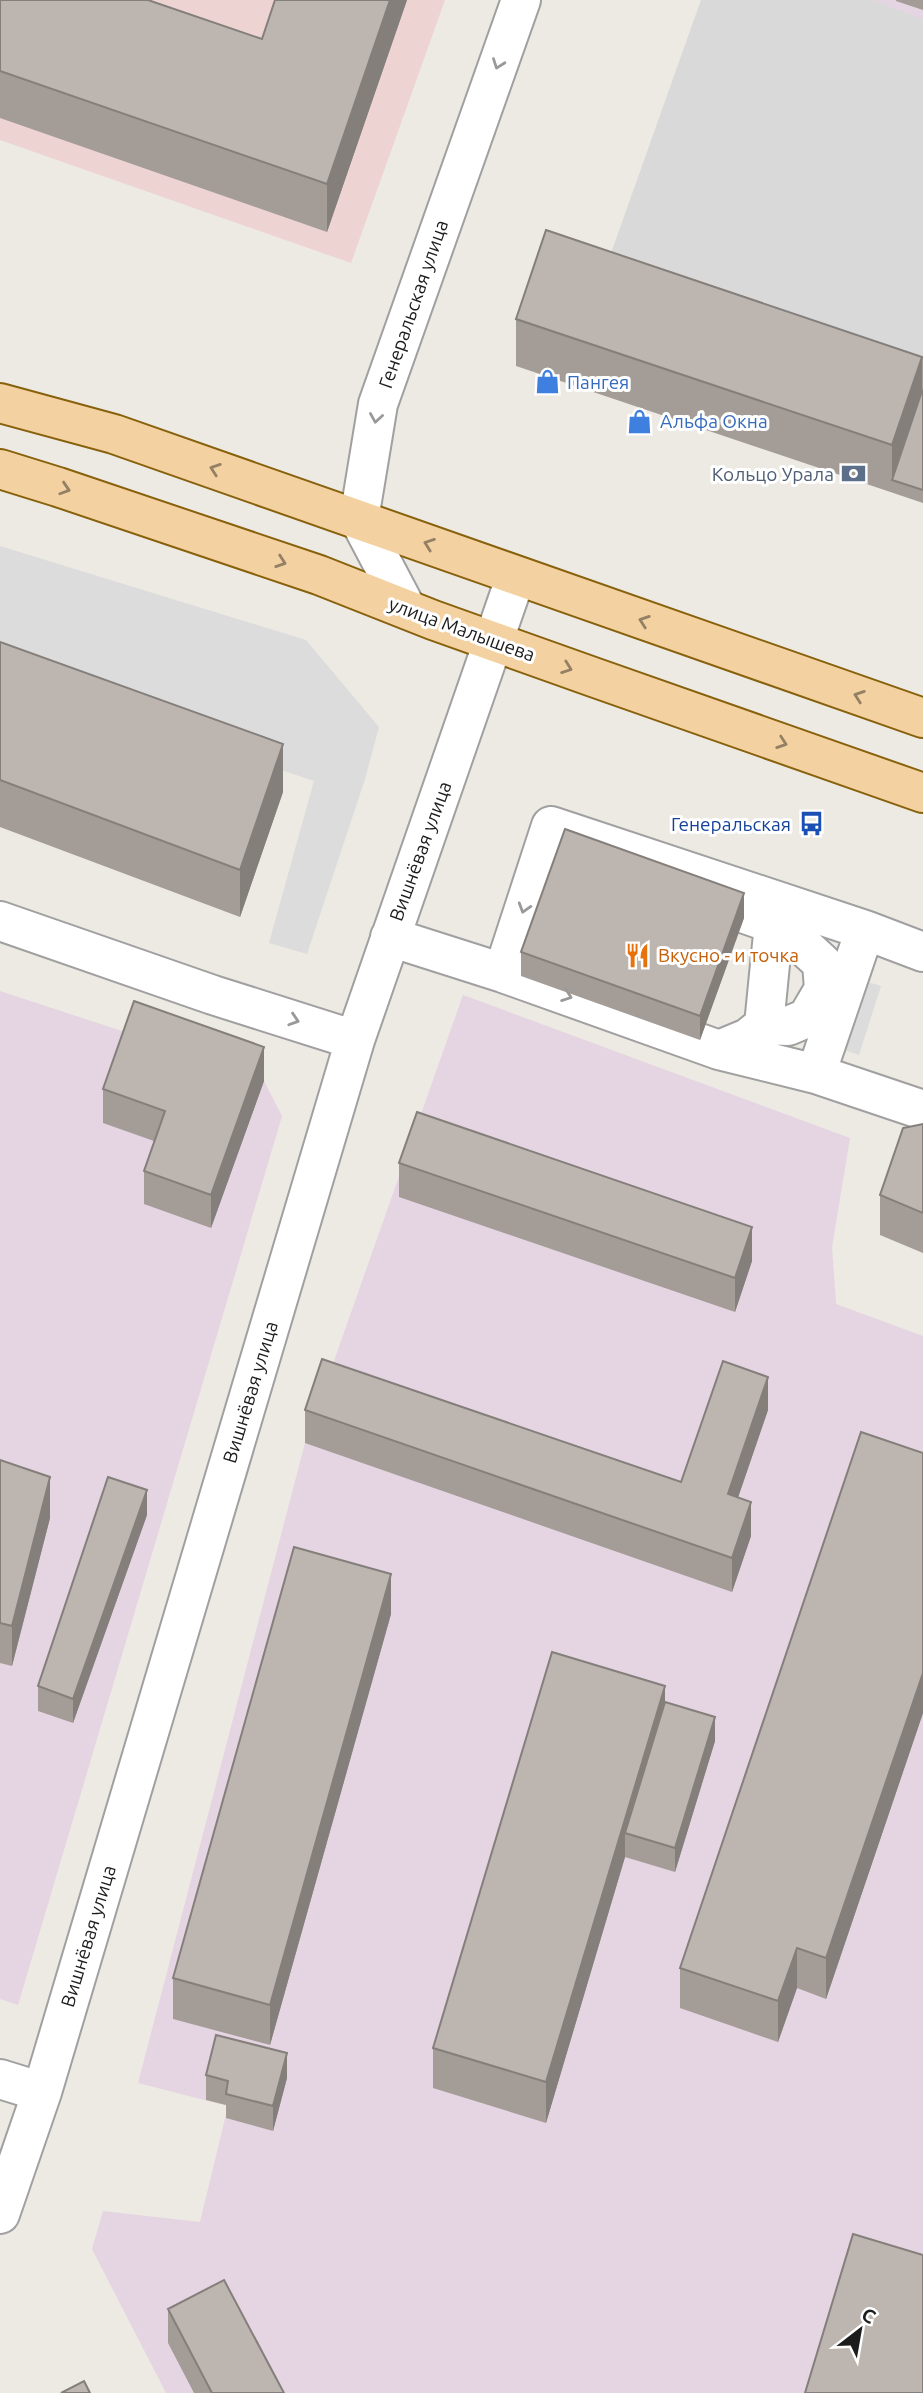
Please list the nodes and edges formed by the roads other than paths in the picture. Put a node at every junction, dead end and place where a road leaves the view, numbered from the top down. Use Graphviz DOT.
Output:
graph roads {
  1 [pos="521,0"];
  2 [pos="0,403"];
  3 [pos="0,470"];
  4 [pos="359,519"];
  5 [pos="516,576"];
  6 [pos="406,608"];
  7 [pos="494,641"];
  8 [pos="923,718"];
  9 [pos="923,793"];
  10 [pos="545,843"];
  11 [pos="0,921"];
  12 [pos="774,924"];
  13 [pos="865,930"];
  14 [pos="390,937"];
  15 [pos="923,952"];
  16 [pos="503,973"];
  17 [pos="764,1026"];
  18 [pos="355,1040"];
  19 [pos="719,1050"];
  20 [pos="816,1074"];
  21 [pos="923,1110"];
  22 [pos="0,2079"];
  23 [pos="42,2092"];
  24 [pos="0,2214"];
  1 -- 4 [label="street, Генеральская улица, one-way"];
  4 -- 2 [label="main road, one-way"];
  3 -- 6 [label="main road, улица Малышева, one-way"];
  5 -- 4 [label="main road, one-way"];
  4 -- 6 [label="street"];
  5 -- 7 [label="street, Вишнёвая улица"];
  8 -- 5 [label="main road, one-way"];
  6 -- 7 [label="main road, улица Малышева"];
  7 -- 9 [label="main road, улица Малышева, one-way"];
  7 -- 14 [label="street, Вишнёвая улица"];
  10 -- 12 [label="street"];
  10 -- 13 [label="street"];
  10 -- 16 [label="street, one-way"];
  11 -- 18 [label="street, one-way"];
  12 -- 17 [label="street"];
  12 -- 17 [label="street"];
  13 -- 15 [label="street"];
  13 -- 20 [label="street"];
  14 -- 16 [label="street"];
  14 -- 18 [label="street, Вишнёвая улица"];
  16 -- 19 [label="street, one-way"];
  17 -- 19 [label="street"];
  18 -- 23 [label="street, Вишнёвая улица"];
  19 -- 20 [label="street"];
  20 -- 21 [label="street"];
  22 -- 23 [label="street"];
  23 -- 24 [label="street, Вишнёвая улица"];
}
